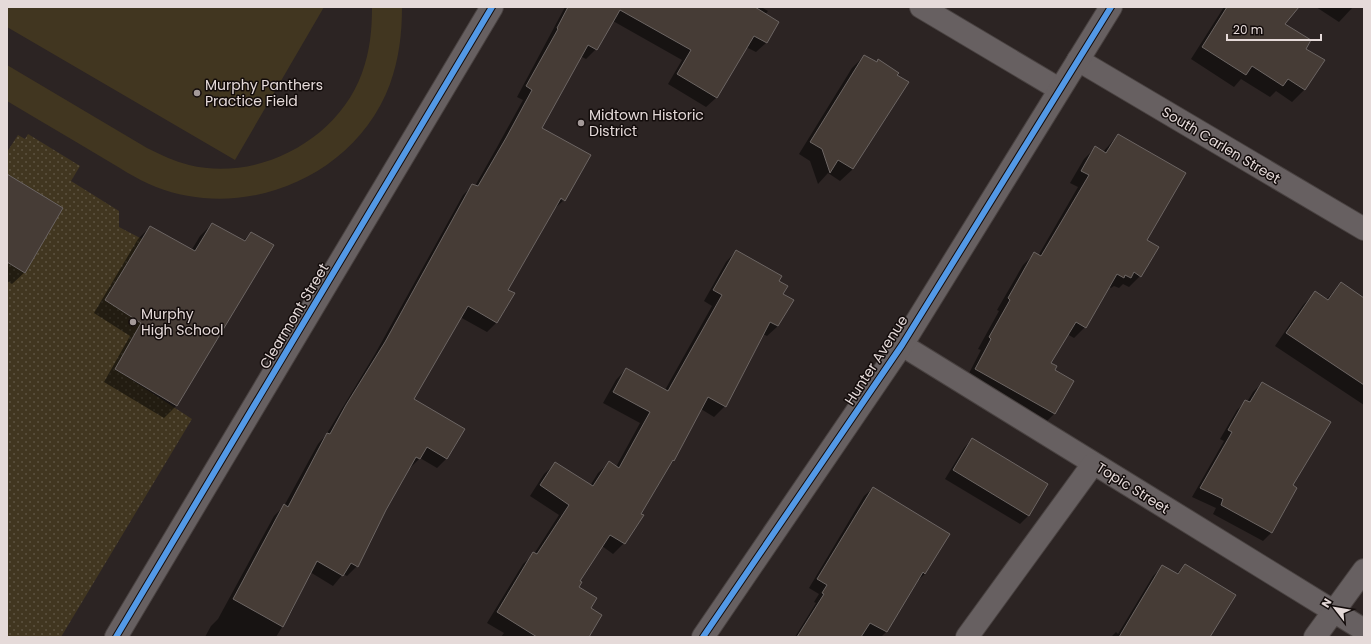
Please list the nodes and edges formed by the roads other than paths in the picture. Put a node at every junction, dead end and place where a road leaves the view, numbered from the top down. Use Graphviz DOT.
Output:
graph roads {
  1 [pos="492,7"];
  2 [pos="921,7"];
  3 [pos="1111,7"];
  4 [pos="1078,60"];
  5 [pos="1059,89"];
  6 [pos="1364,229"];
  7 [pos="902,345"];
  8 [pos="1093,464"];
  9 [pos="1364,570"];
  10 [pos="1334,612"];
  11 [pos="1364,630"];
  12 [pos="116,637"];
  13 [pos="703,637"];
  14 [pos="967,637"];
  15 [pos="1315,637"];
  1 -- 12 [label="street, Clearmont Street"];
  2 -- 5 [label="street"];
  3 -- 4 [label="street"];
  4 -- 5 [label="street, Hunter Avenue"];
  4 -- 6 [label="street, South Carlen Street"];
  5 -- 7 [label="street, Hunter Avenue"];
  7 -- 8 [label="street, Topic Street"];
  7 -- 13 [label="street, Hunter Avenue"];
  8 -- 10 [label="street, Topic Street"];
  8 -- 14 [label="street"];
  9 -- 10 [label="street"];
  10 -- 11 [label="street, Topic Street"];
  10 -- 15 [label="street"];
}
